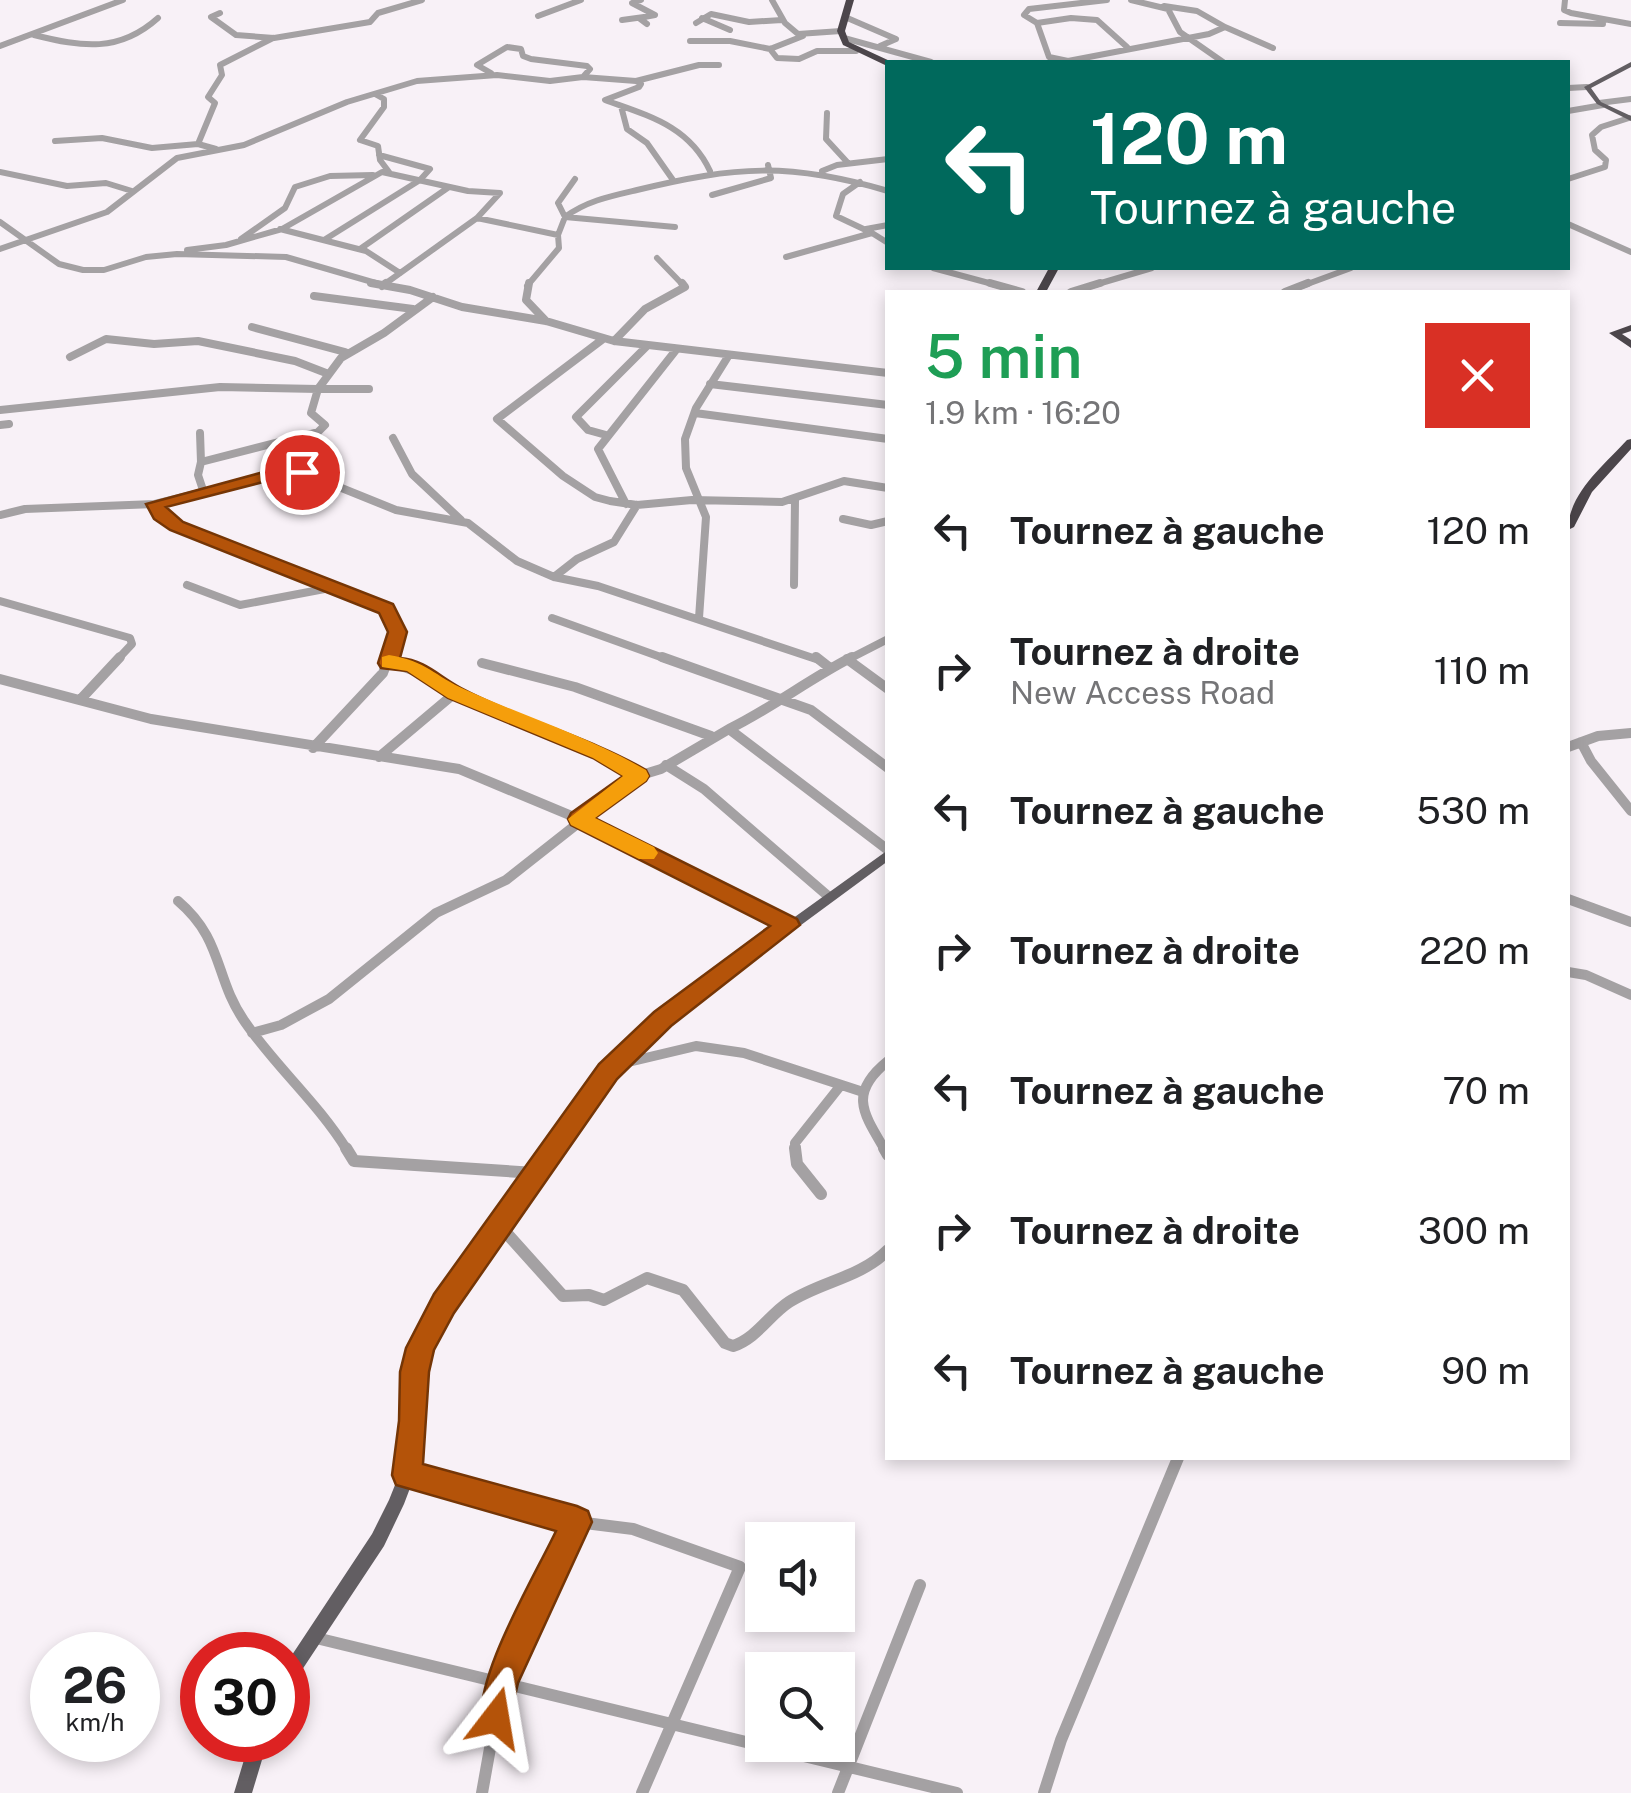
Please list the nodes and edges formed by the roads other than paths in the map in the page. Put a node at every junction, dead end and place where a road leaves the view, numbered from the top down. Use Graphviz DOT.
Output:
graph roads {
  1 [pos="123,0"];
  2 [pos="422,0"];
  3 [pos="581,0"];
  4 [pos="640,0"];
  5 [pos="772,0"];
  6 [pos="850,0"];
  7 [pos="1104,0"];
  8 [pos="1130,0"];
  9 [pos="1565,0"];
  10 [pos="1087,2"];
  11 [pos="1164,6"];
  12 [pos="1113,12"];
  13 [pos="220,13"];
  14 [pos="655,15"];
  15 [pos="538,16"];
  16 [pos="846,16"];
  17 [pos="158,18"];
  18 [pos="622,20"];
  19 [pos="782,20"];
  20 [pos="1090,20"];
  21 [pos="1037,23"];
  22 [pos="1560,23"];
  23 [pos="1608,23"];
  24 [pos="647,24"];
  25 [pos="1631,24"];
  26 [pos="1225,27"];
  27 [pos="730,30"];
  28 [pos="34,34"];
  29 [pos="842,34"];
  30 [pos="804,36"];
  31 [pos="1188,36"];
  32 [pos="274,38"];
  33 [pos="690,41"];
  34 [pos="0,46"];
  35 [pos="880,46"];
  36 [pos="1128,46"];
  37 [pos="1273,48"];
  38 [pos="770,49"];
  39 [pos="856,50"];
  40 [pos="925,60"];
  41 [pos="1058,60"];
  42 [pos="1072,60"];
  43 [pos="1220,60"];
  44 [pos="885,62"];
  45 [pos="1631,64"];
  46 [pos="719,65"];
  47 [pos="497,76"];
  48 [pos="584,77"];
  49 [pos="636,81"];
  50 [pos="1587,87"];
  51 [pos="1570,88"];
  52 [pos="374,94"];
  53 [pos="1629,96"];
  54 [pos="1601,104"];
  55 [pos="622,106"];
  56 [pos="1570,111"];
  57 [pos="827,113"];
  58 [pos="1630,116"];
  59 [pos="56,141"];
  60 [pos="198,144"];
  61 [pos="217,149"];
  62 [pos="380,155"];
  63 [pos="885,159"];
  64 [pos="848,163"];
  65 [pos="768,165"];
  66 [pos="710,171"];
  67 [pos="821,171"];
  68 [pos="0,172"];
  69 [pos="389,172"];
  70 [pos="374,175"];
  71 [pos="1570,177"];
  72 [pos="576,179"];
  73 [pos="420,180"];
  74 [pos="674,180"];
  75 [pos="860,182"];
  76 [pos="448,186"];
  77 [pos="132,190"];
  78 [pos="885,190"];
  79 [pos="712,195"];
  80 [pos="565,217"];
  81 [pos="477,218"];
  82 [pos="0,222"];
  83 [pos="262,225"];
  84 [pos="1570,225"];
  85 [pos="885,226"];
  86 [pos="675,228"];
  87 [pos="282,229"];
  88 [pos="869,231"];
  89 [pos="558,235"];
  90 [pos="25,238"];
  91 [pos="324,240"];
  92 [pos="885,241"];
  93 [pos="236,242"];
  94 [pos="0,249"];
  95 [pos="360,249"];
  96 [pos="1631,252"];
  97 [pos="176,254"];
  98 [pos="786,257"];
  99 [pos="657,258"];
  100 [pos="940,270"];
  101 [pos="1145,270"];
  102 [pos="1346,270"];
  103 [pos="400,273"];
  104 [pos="382,286"];
  105 [pos="1013,290"];
  106 [pos="1078,290"];
  107 [pos="1290,290"];
  108 [pos="314,296"];
  109 [pos="434,296"];
  110 [pos="414,309"];
  111 [pos="546,322"];
  112 [pos="252,327"];
  113 [pos="1631,328"];
  114 [pos="602,338"];
  115 [pos="614,341"];
  116 [pos="646,346"];
  117 [pos="1631,346"];
  118 [pos="676,350"];
  119 [pos="345,352"];
  120 [pos="729,355"];
  121 [pos="70,357"];
  122 [pos="326,373"];
  123 [pos="885,373"];
  124 [pos="710,384"];
  125 [pos="318,389"];
  126 [pos="369,389"];
  127 [pos="885,405"];
  128 [pos="0,410"];
  129 [pos="696,413"];
  130 [pos="200,433"];
  131 [pos="606,435"];
  132 [pos="394,438"];
  133 [pos="885,439"];
  134 [pos="1631,442"];
  135 [pos="201,462"];
  136 [pos="885,488"];
  137 [pos="204,493"];
  138 [pos="795,500"];
  139 [pos="704,501"];
  140 [pos="155,504"];
  141 [pos="626,504"];
  142 [pos="637,505"];
  143 [pos="0,515"];
  144 [pos="842,519"];
  145 [pos="462,521"];
  146 [pos="885,521"];
  147 [pos="1570,523"];
  148 [pos="554,577"];
  149 [pos="187,585"];
  150 [pos="794,585"];
  151 [pos="336,587"];
  152 [pos="0,600"];
  153 [pos="552,618"];
  154 [pos="699,618"];
  155 [pos="885,643"];
  156 [pos="847,660"];
  157 [pos="388,663"];
  158 [pos="482,663"];
  159 [pos="830,668"];
  160 [pos="0,679"];
  161 [pos="885,687"];
  162 [pos="455,693"];
  163 [pos="780,699"];
  164 [pos="80,700"];
  165 [pos="730,729"];
  166 [pos="1631,732"];
  167 [pos="711,736"];
  168 [pos="1581,742"];
  169 [pos="1570,746"];
  170 [pos="313,748"];
  171 [pos="379,757"];
  172 [pos="666,765"];
  173 [pos="885,766"];
  174 [pos="638,776"];
  175 [pos="1631,811"];
  176 [pos="578,819"];
  177 [pos="885,850"];
  178 [pos="885,854"];
  179 [pos="828,896"];
  180 [pos="178,901"];
  181 [pos="1570,901"];
  182 [pos="1631,922"];
  183 [pos="788,925"];
  184 [pos="1570,972"];
  185 [pos="1631,995"];
  186 [pos="252,1033"];
  187 [pos="885,1063"];
  188 [pos="615,1065"];
  189 [pos="841,1085"];
  190 [pos="860,1092"];
  191 [pos="885,1150"];
  192 [pos="535,1173"];
  193 [pos="820,1194"];
  194 [pos="501,1227"];
  195 [pos="885,1254"];
  196 [pos="1177,1460"];
  197 [pos="407,1475"];
  198 [pos="577,1522"];
  199 [pos="920,1584"];
  200 [pos="312,1637"];
  201 [pos="310,1640"];
  202 [pos="502,1681"];
  203 [pos="672,1722"];
  204 [pos="252,1762"];
  205 [pos="846,1769"];
  206 [pos="243,1793"];
  207 [pos="482,1793"];
  208 [pos="642,1793"];
  209 [pos="838,1793"];
  210 [pos="957,1793"];
  211 [pos="1044,1793"];
  1 -- 28 [label="street"];
  2 -- 32 [label="street"];
  3 -- 15 [label="street"];
  4 -- 14 [label="street"];
  5 -- 19 [label="street"];
  6 -- 16 [label="highway"];
  7 -- 10 [label="street"];
  7 -- 12 [label="street"];
  8 -- 11 [label="street"];
  9 -- 23 [label="street"];
  10 -- 20 [label="street"];
  10 -- 21 [label="street"];
  11 -- 26 [label="street"];
  11 -- 31 [label="street"];
  13 -- 32 [label="street"];
  14 -- 18 [label="street"];
  14 -- 24 [label="street"];
  16 -- 29 [label="highway"];
  16 -- 35 [label="street"];
  17 -- 28 [label="street"];
  19 -- 27 [label="street"];
  19 -- 30 [label="street"];
  20 -- 21 [label="street"];
  20 -- 36 [label="street"];
  21 -- 41 [label="street"];
  22 -- 23 [label="street"];
  23 -- 25 [label="street"];
  26 -- 31 [label="street"];
  26 -- 37 [label="street"];
  28 -- 34 [label="street"];
  29 -- 30 [label="street"];
  29 -- 35 [label="street"];
  29 -- 39 [label="highway"];
  30 -- 38 [label="street"];
  31 -- 36 [label="street"];
  31 -- 43 [label="street"];
  32 -- 60 [label="street"];
  33 -- 38 [label="street"];
  35 -- 40 [label="street"];
  36 -- 42 [label="street"];
  38 -- 39 [label="street"];
  39 -- 44 [label="highway"];
  45 -- 50 [label="main road"];
  46 -- 49 [label="street"];
  47 -- 48 [label="street"];
  47 -- 48 [label="street"];
  47 -- 52 [label="street"];
  48 -- 49 [label="street"];
  49 -- 55 [label="street"];
  50 -- 51 [label="street"];
  50 -- 54 [label="main road"];
  52 -- 61 [label="street"];
  52 -- 62 [label="street"];
  53 -- 54 [label="street"];
  54 -- 56 [label="street"];
  54 -- 58 [label="main road"];
  55 -- 66 [label="street"];
  55 -- 74 [label="street"];
  57 -- 64 [label="street"];
  58 -- 71 [label="street"];
  59 -- 60 [label="street"];
  60 -- 61 [label="street"];
  61 -- 77 [label="street"];
  62 -- 69 [label="street"];
  62 -- 73 [label="street"];
  63 -- 64 [label="street"];
  64 -- 67 [label="street"];
  65 -- 66 [label="street"];
  65 -- 67 [label="street"];
  65 -- 79 [label="street"];
  66 -- 74 [label="street"];
  67 -- 75 [label="street"];
  68 -- 77 [label="street"];
  69 -- 70 [label="street"];
  69 -- 73 [label="street"];
  70 -- 83 [label="street"];
  70 -- 87 [label="street"];
  72 -- 80 [label="street"];
  73 -- 76 [label="street"];
  73 -- 91 [label="street"];
  74 -- 80 [label="street"];
  75 -- 78 [label="street"];
  75 -- 88 [label="street"];
  76 -- 81 [label="street"];
  76 -- 95 [label="street"];
  77 -- 90 [label="street"];
  80 -- 86 [label="street"];
  80 -- 89 [label="street"];
  81 -- 89 [label="street"];
  81 -- 103 [label="street"];
  82 -- 90 [label="street"];
  83 -- 87 [label="street"];
  83 -- 93 [label="street"];
  84 -- 96 [label="street"];
  85 -- 88 [label="street"];
  87 -- 91 [label="street"];
  87 -- 93 [label="street"];
  88 -- 92 [label="street"];
  88 -- 98 [label="street"];
  89 -- 111 [label="street"];
  90 -- 94 [label="street"];
  90 -- 97 [label="street"];
  91 -- 95 [label="street"];
  93 -- 97 [label="street"];
  95 -- 103 [label="street"];
  97 -- 104 [label="street"];
  99 -- 115 [label="street"];
  100 -- 105 [label="street"];
  101 -- 106 [label="street"];
  102 -- 107 [label="street"];
  103 -- 104 [label="street"];
  104 -- 109 [label="street"];
  108 -- 110 [label="street"];
  109 -- 110 [label="street"];
  109 -- 111 [label="street"];
  110 -- 119 [label="street"];
  111 -- 114 [label="street"];
  112 -- 119 [label="street"];
  113 -- 117 [label="highway"];
  114 -- 115 [label="street"];
  114 -- 141 [label="street"];
  115 -- 116 [label="street"];
  116 -- 118 [label="street"];
  116 -- 131 [label="street"];
  118 -- 120 [label="street"];
  118 -- 131 [label="street"];
  119 -- 122 [label="street"];
  120 -- 123 [label="street"];
  120 -- 124 [label="street"];
  121 -- 122 [label="street"];
  122 -- 125 [label="street"];
  124 -- 127 [label="street"];
  124 -- 129 [label="street"];
  125 -- 126 [label="street"];
  125 -- 128 [label="street"];
  125 -- 135 [label="street"];
  129 -- 133 [label="street"];
  129 -- 139 [label="street"];
  130 -- 135 [label="street"];
  131 -- 141 [label="street"];
  132 -- 145 [label="street"];
  134 -- 147 [label="highway"];
  135 -- 137 [label="street"];
  136 -- 138 [label="street"];
  137 -- 140 [label="street"];
  137 -- 145 [label="street"];
  138 -- 139 [label="street"];
  138 -- 150 [label="street"];
  139 -- 142 [label="street"];
  139 -- 154 [label="street"];
  140 -- 143 [label="street"];
  140 -- 151 [label="street"];
  141 -- 142 [label="street"];
  142 -- 148 [label="street"];
  144 -- 146 [label="street"];
  145 -- 148 [label="street"];
  148 -- 154 [label="street"];
  149 -- 151 [label="street"];
  151 -- 157 [label="street"];
  152 -- 164 [label="street"];
  153 -- 163 [label="street"];
  154 -- 159 [label="street"];
  155 -- 156 [label="street"];
  156 -- 159 [label="street"];
  156 -- 161 [label="street"];
  157 -- 162 [label="street"];
  157 -- 170 [label="street"];
  158 -- 167 [label="street"];
  159 -- 163 [label="street"];
  160 -- 164 [label="street"];
  162 -- 171 [label="street"];
  162 -- 174 [label="street"];
  163 -- 165 [label="street"];
  163 -- 173 [label="street"];
  164 -- 170 [label="street"];
  165 -- 167 [label="street"];
  165 -- 177 [label="street"];
  166 -- 168 [label="street"];
  167 -- 172 [label="street"];
  168 -- 169 [label="street"];
  168 -- 175 [label="street"];
  170 -- 171 [label="street"];
  171 -- 176 [label="street"];
  172 -- 174 [label="street"];
  172 -- 179 [label="street"];
  174 -- 176 [label="street"];
  176 -- 183 [label="street"];
  176 -- 186 [label="street"];
  178 -- 179 [label="main road"];
  179 -- 183 [label="main road"];
  180 -- 186 [label="street"];
  181 -- 182 [label="street"];
  183 -- 188 [label="main road"];
  184 -- 185 [label="street"];
  186 -- 192 [label="street"];
  187 -- 190 [label="street"];
  188 -- 189 [label="street"];
  188 -- 192 [label="main road"];
  189 -- 190 [label="street"];
  189 -- 193 [label="street"];
  190 -- 191 [label="street"];
  192 -- 194 [label="main road"];
  194 -- 195 [label="street"];
  194 -- 197 [label="main road"];
  196 -- 211 [label="street"];
  197 -- 198 [label="street"];
  197 -- 200 [label="main road"];
  198 -- 202 [label="street"];
  198 -- 203 [label="street"];
  199 -- 205 [label="street"];
  200 -- 201 [label="main road"];
  200 -- 202 [label="street"];
  202 -- 203 [label="street"];
  202 -- 207 [label="street"];
  203 -- 205 [label="street"];
  203 -- 208 [label="street"];
  204 -- 206 [label="main road"];
  205 -- 209 [label="street"];
  205 -- 210 [label="street"];
}
